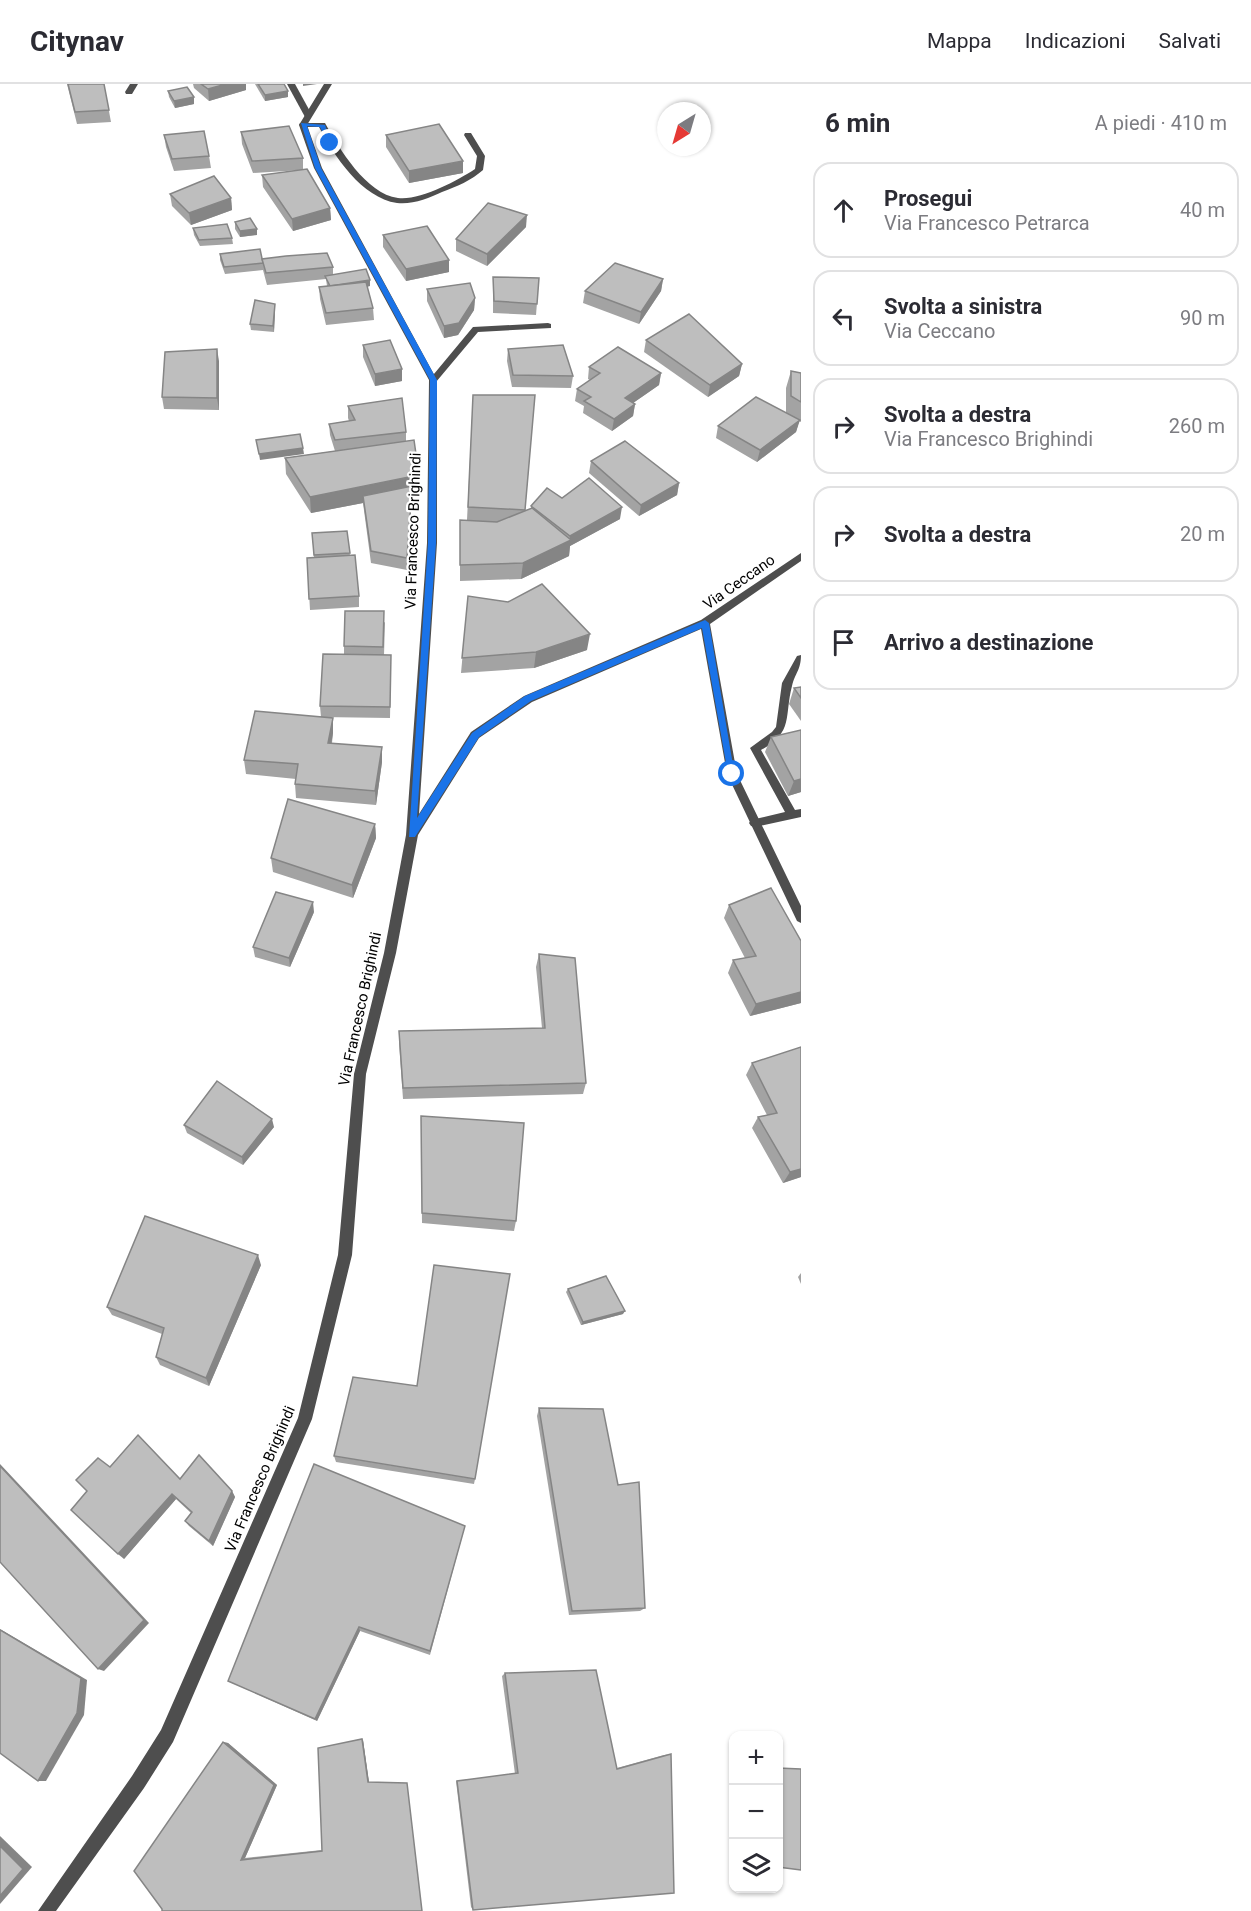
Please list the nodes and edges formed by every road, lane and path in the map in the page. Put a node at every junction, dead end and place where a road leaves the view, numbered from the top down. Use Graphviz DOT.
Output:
graph roads {
  1 [pos="134,84"];
  2 [pos="291,84"];
  3 [pos="328,84"];
  4 [pos="129,92"];
  5 [pos="306,120"];
  6 [pos="468,135"];
  7 [pos="548,326"];
  8 [pos="433,380"];
  9 [pos="801,556"];
  10 [pos="705,623"];
  11 [pos="801,659"];
  12 [pos="797,814"];
  13 [pos="755,823"];
  14 [pos="412,834"];
  15 [pos="801,918"];
  16 [pos="46,1911"];
  1 -- 4 [label="street"];
  2 -- 5 [label="street, Via Francesco Brighindi"];
  3 -- 5 [label="street"];
  5 -- 6 [label="street"];
  5 -- 8 [label="street, Via Francesco Brighindi"];
  7 -- 8 [label="street"];
  8 -- 14 [label="street, Via Francesco Brighindi"];
  9 -- 10 [label="street, Via Ceccano"];
  10 -- 13 [label="street"];
  10 -- 14 [label="street, Via Ceccano"];
  11 -- 12 [label="street"];
  12 -- 13 [label="street"];
  13 -- 15 [label="street"];
  14 -- 16 [label="street, Via Francesco Brighindi"];
}
